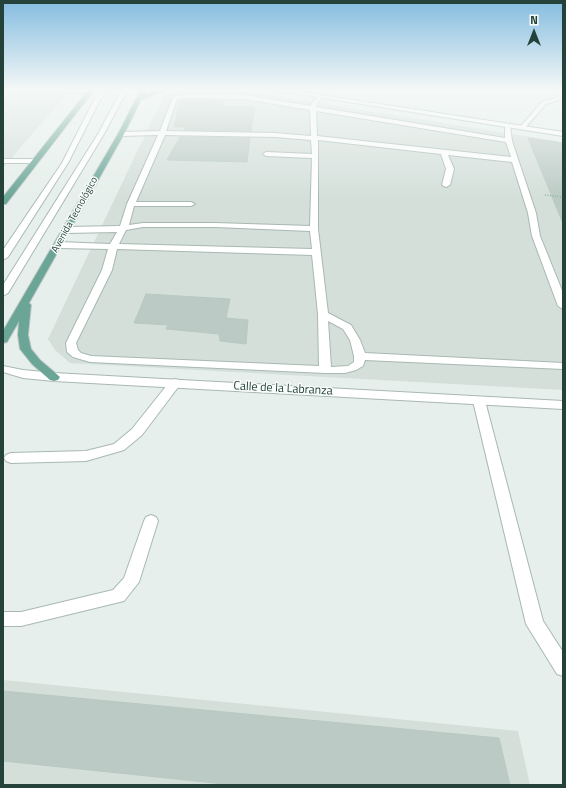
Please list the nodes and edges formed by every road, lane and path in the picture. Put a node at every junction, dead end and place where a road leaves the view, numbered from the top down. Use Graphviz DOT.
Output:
graph roads {
  1 [pos="63,126"];
  2 [pos="84,126"];
  3 [pos="105,126"];
  4 [pos="125,126"];
  5 [pos="165,126"];
  6 [pos="314,126"];
  7 [pos="416,126"];
  8 [pos="508,126"];
  9 [pos="522,128"];
  10 [pos="121,134"];
  11 [pos="162,134"];
  12 [pos="563,134"];
  13 [pos="314,138"];
  14 [pos="509,141"];
  15 [pos="444,152"];
  16 [pos="266,154"];
  17 [pos="315,156"];
  18 [pos="516,160"];
  19 [pos="3,161"];
  20 [pos="35,161"];
  21 [pos="446,185"];
  22 [pos="3,202"];
  23 [pos="131,204"];
  24 [pos="191,204"];
  25 [pos="124,227"];
  26 [pos="314,229"];
  27 [pos="66,230"];
  28 [pos="58,245"];
  29 [pos="114,245"];
  30 [pos="316,252"];
  31 [pos="3,257"];
  32 [pos="3,293"];
  33 [pos="26,302"];
  34 [pos="563,306"];
  35 [pos="323,314"];
  36 [pos="17,316"];
  37 [pos="3,322"];
  38 [pos="3,340"];
  39 [pos="360,356"];
  40 [pos="563,366"];
  41 [pos="3,370"];
  42 [pos="325,370"];
  43 [pos="54,377"];
  44 [pos="176,383"];
  45 [pos="479,401"];
  46 [pos="563,405"];
  47 [pos="11,458"];
  48 [pos="152,521"];
  49 [pos="3,619"];
  50 [pos="563,668"];
  1 -- 20 [label="main road"];
  2 -- 31 [label="main road"];
  3 -- 32 [label="main road"];
  4 -- 10 [label="main road, Avenida Tecnológico"];
  5 -- 11 [label="main road"];
  6 -- 13 [label="main road"];
  7 -- 14 [label="main road"];
  8 -- 9 [label="main road"];
  8 -- 14 [label="main road"];
  9 -- 12 [label="main road"];
  10 -- 11 [label="main road"];
  10 -- 27 [label="main road, Avenida Tecnológico"];
  11 -- 13 [label="main road"];
  11 -- 23 [label="main road"];
  13 -- 15 [label="main road"];
  13 -- 17 [label="main road"];
  14 -- 18 [label="main road"];
  15 -- 18 [label="main road"];
  15 -- 21 [label="main road"];
  16 -- 17 [label="main road"];
  17 -- 26 [label="main road"];
  18 -- 34 [label="main road"];
  19 -- 20 [label="main road"];
  20 -- 22 [label="main road"];
  23 -- 24 [label="main road"];
  23 -- 25 [label="main road"];
  25 -- 26 [label="main road"];
  25 -- 27 [label="main road"];
  25 -- 29 [label="main road"];
  26 -- 30 [label="main road"];
  27 -- 28 [label="main road, Avenida Tecnológico"];
  28 -- 29 [label="main road"];
  28 -- 33 [label="main road, Avenida Tecnológico"];
  29 -- 30 [label="main road"];
  29 -- 42 [label="main road"];
  30 -- 35 [label="main road"];
  33 -- 36 [label="main road, Avenida Tecnológico"];
  33 -- 43 [label="main road"];
  35 -- 39 [label="main road"];
  35 -- 42 [label="main road"];
  36 -- 37 [label="main road"];
  36 -- 38 [label="main road, Avenida Tecnológico"];
  39 -- 40 [label="main road"];
  39 -- 42 [label="main road"];
  41 -- 43 [label="main road, Calle de la Labranza"];
  43 -- 44 [label="main road, Calle de la Labranza"];
  44 -- 45 [label="main road, Calle de la Labranza"];
  44 -- 47 [label="main road"];
  45 -- 46 [label="main road, Calle de la Labranza"];
  45 -- 50 [label="main road"];
  48 -- 49 [label="main road"];
}
